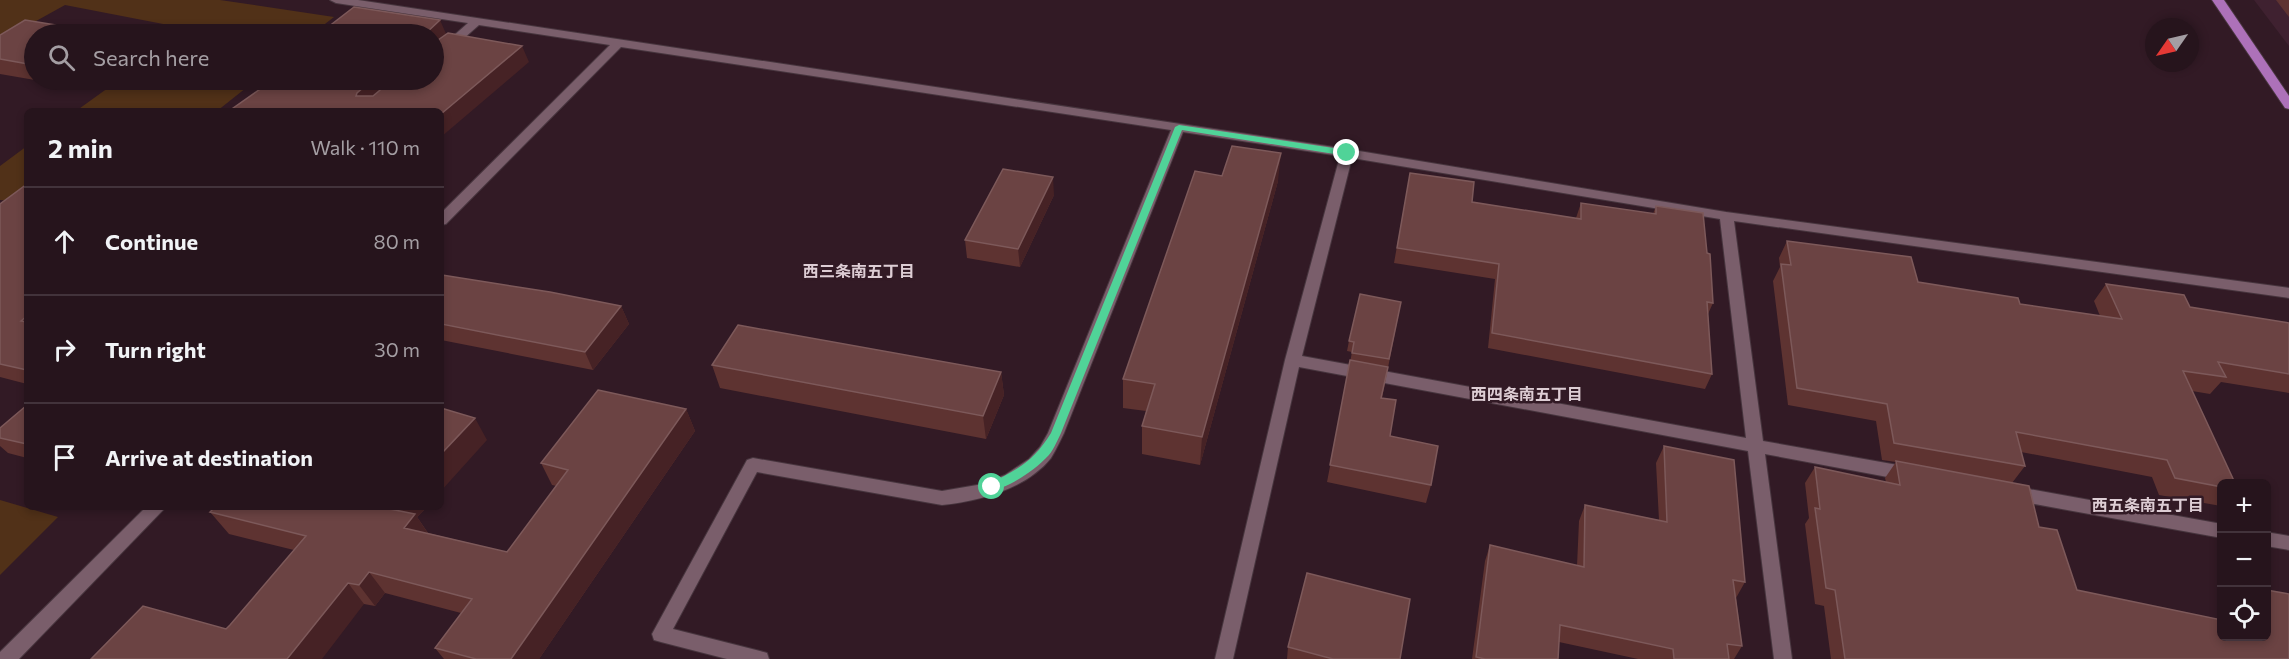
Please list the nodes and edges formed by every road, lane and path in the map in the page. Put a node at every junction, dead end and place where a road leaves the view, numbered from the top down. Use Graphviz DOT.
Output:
graph roads {
  1 [pos="336,0"];
  2 [pos="2218,0"];
  3 [pos="477,21"];
  4 [pos="618,43"];
  5 [pos="444,50"];
  6 [pos="2289,105"];
  7 [pos="1179,127"];
  8 [pos="1347,153"];
  9 [pos="1726,216"];
  10 [pos="444,218"];
  11 [pos="2289,293"];
  12 [pos="1293,360"];
  13 [pos="1754,445"];
  14 [pos="1929,477"];
  15 [pos="1999,490"];
  16 [pos="154,510"];
  17 [pos="2217,530"];
  18 [pos="2271,540"];
  19 [pos="2289,543"];
  20 [pos="6,659"];
  21 [pos="760,659"];
  22 [pos="1224,659"];
  23 [pos="1783,659"];
  1 -- 3 [label="street"];
  2 -- 6 [label="main road"];
  3 -- 4 [label="street"];
  3 -- 5 [label="street"];
  4 -- 7 [label="street"];
  4 -- 10 [label="street"];
  7 -- 8 [label="street"];
  7 -- 21 [label="street"];
  8 -- 9 [label="street"];
  8 -- 12 [label="street"];
  9 -- 11 [label="street"];
  9 -- 13 [label="street"];
  12 -- 13 [label="street"];
  12 -- 22 [label="street"];
  13 -- 14 [label="street"];
  13 -- 23 [label="street"];
  15 -- 17 [label="street"];
  16 -- 20 [label="street"];
  18 -- 19 [label="street"];
}
